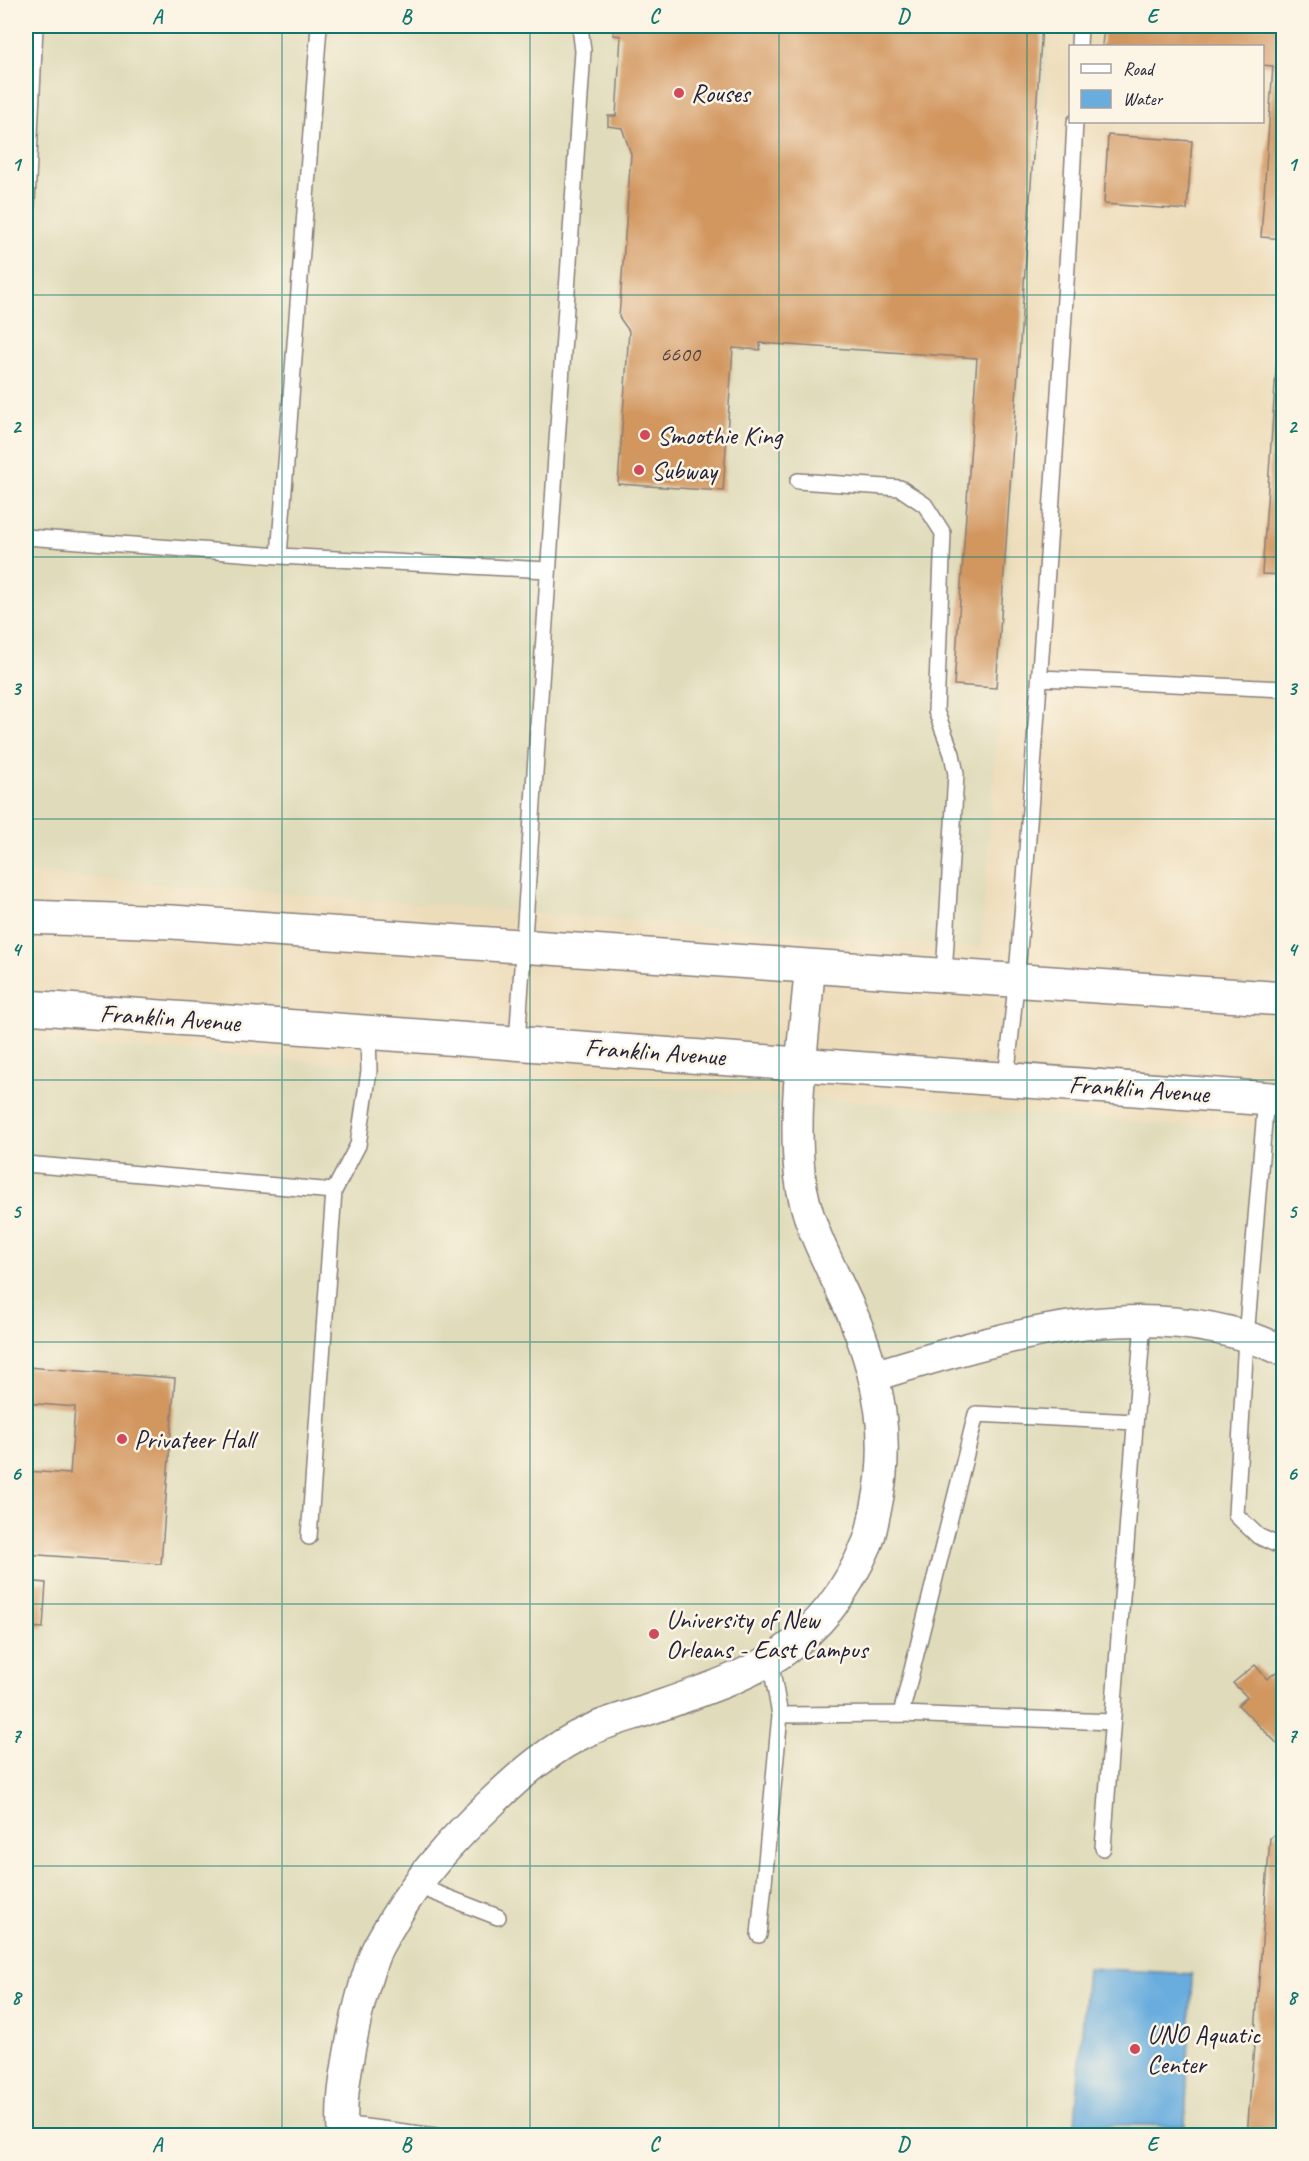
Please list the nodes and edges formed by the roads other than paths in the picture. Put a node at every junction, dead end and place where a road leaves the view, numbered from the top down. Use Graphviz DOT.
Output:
graph roads {
  1 [pos="35,26"];
  2 [pos="319,26"];
  3 [pos="580,26"];
  4 [pos="1080,26"];
  5 [pos="1079,45"];
  6 [pos="1075,123"];
  7 [pos="26,218"];
  8 [pos="26,224"];
  9 [pos="798,481"];
  10 [pos="26,537"];
  11 [pos="279,556"];
  12 [pos="547,570"];
  13 [pos="1040,678"];
  14 [pos="1284,688"];
  15 [pos="26,917"];
  16 [pos="524,946"];
  17 [pos="810,966"];
  18 [pos="944,975"];
  19 [pos="1018,981"];
  20 [pos="1284,999"];
  21 [pos="26,1007"];
  22 [pos="368,1032"];
  23 [pos="517,1043"];
  24 [pos="802,1063"];
  25 [pos="1006,1078"];
  26 [pos="1275,1099"];
  27 [pos="26,1164"];
  28 [pos="334,1191"];
  29 [pos="1143,1320"];
  30 [pos="1246,1338"];
  31 [pos="1284,1351"];
  32 [pos="873,1376"];
  33 [pos="1135,1422"];
  34 [pos="309,1537"];
  35 [pos="1284,1548"];
  36 [pos="770,1660"];
  37 [pos="901,1714"];
  38 [pos="780,1715"];
  39 [pos="1112,1722"];
  40 [pos="1103,1848"];
  41 [pos="415,1885"];
  42 [pos="498,1917"];
  43 [pos="759,1935"];
  44 [pos="342,2130"];
  45 [pos="436,2136"];
  1 -- 7 [label="lane"];
  2 -- 11 [label="lane"];
  3 -- 12 [label="lane"];
  4 -- 5 [label="lane"];
  6 -- 13 [label="lane"];
  7 -- 8 [label="lane"];
  9 -- 18 [label="lane"];
  10 -- 11 [label="lane"];
  11 -- 12 [label="lane"];
  12 -- 16 [label="lane"];
  13 -- 14 [label="lane"];
  13 -- 19 [label="lane"];
  15 -- 16 [label="street"];
  16 -- 17 [label="street"];
  16 -- 23 [label="lane"];
  17 -- 18 [label="street"];
  17 -- 24 [label="street"];
  18 -- 19 [label="street"];
  19 -- 20 [label="street"];
  19 -- 25 [label="lane"];
  21 -- 22 [label="street, Franklin Avenue"];
  22 -- 23 [label="street, Franklin Avenue"];
  22 -- 28 [label="lane"];
  23 -- 24 [label="street, Franklin Avenue"];
  24 -- 25 [label="street, Franklin Avenue"];
  24 -- 32 [label="street"];
  25 -- 26 [label="street, Franklin Avenue"];
  26 -- 30 [label="lane"];
  27 -- 28 [label="lane"];
  28 -- 34 [label="lane"];
  29 -- 30 [label="street"];
  29 -- 32 [label="street"];
  29 -- 33 [label="lane"];
  30 -- 31 [label="street"];
  30 -- 35 [label="lane"];
  32 -- 36 [label="street"];
  33 -- 37 [label="lane"];
  33 -- 39 [label="lane"];
  36 -- 38 [label="lane"];
  36 -- 41 [label="street"];
  37 -- 38 [label="lane"];
  37 -- 39 [label="lane"];
  38 -- 43 [label="lane"];
  39 -- 40 [label="lane"];
  41 -- 42 [label="lane"];
  41 -- 44 [label="street"];
  44 -- 45 [label="lane"];
}
